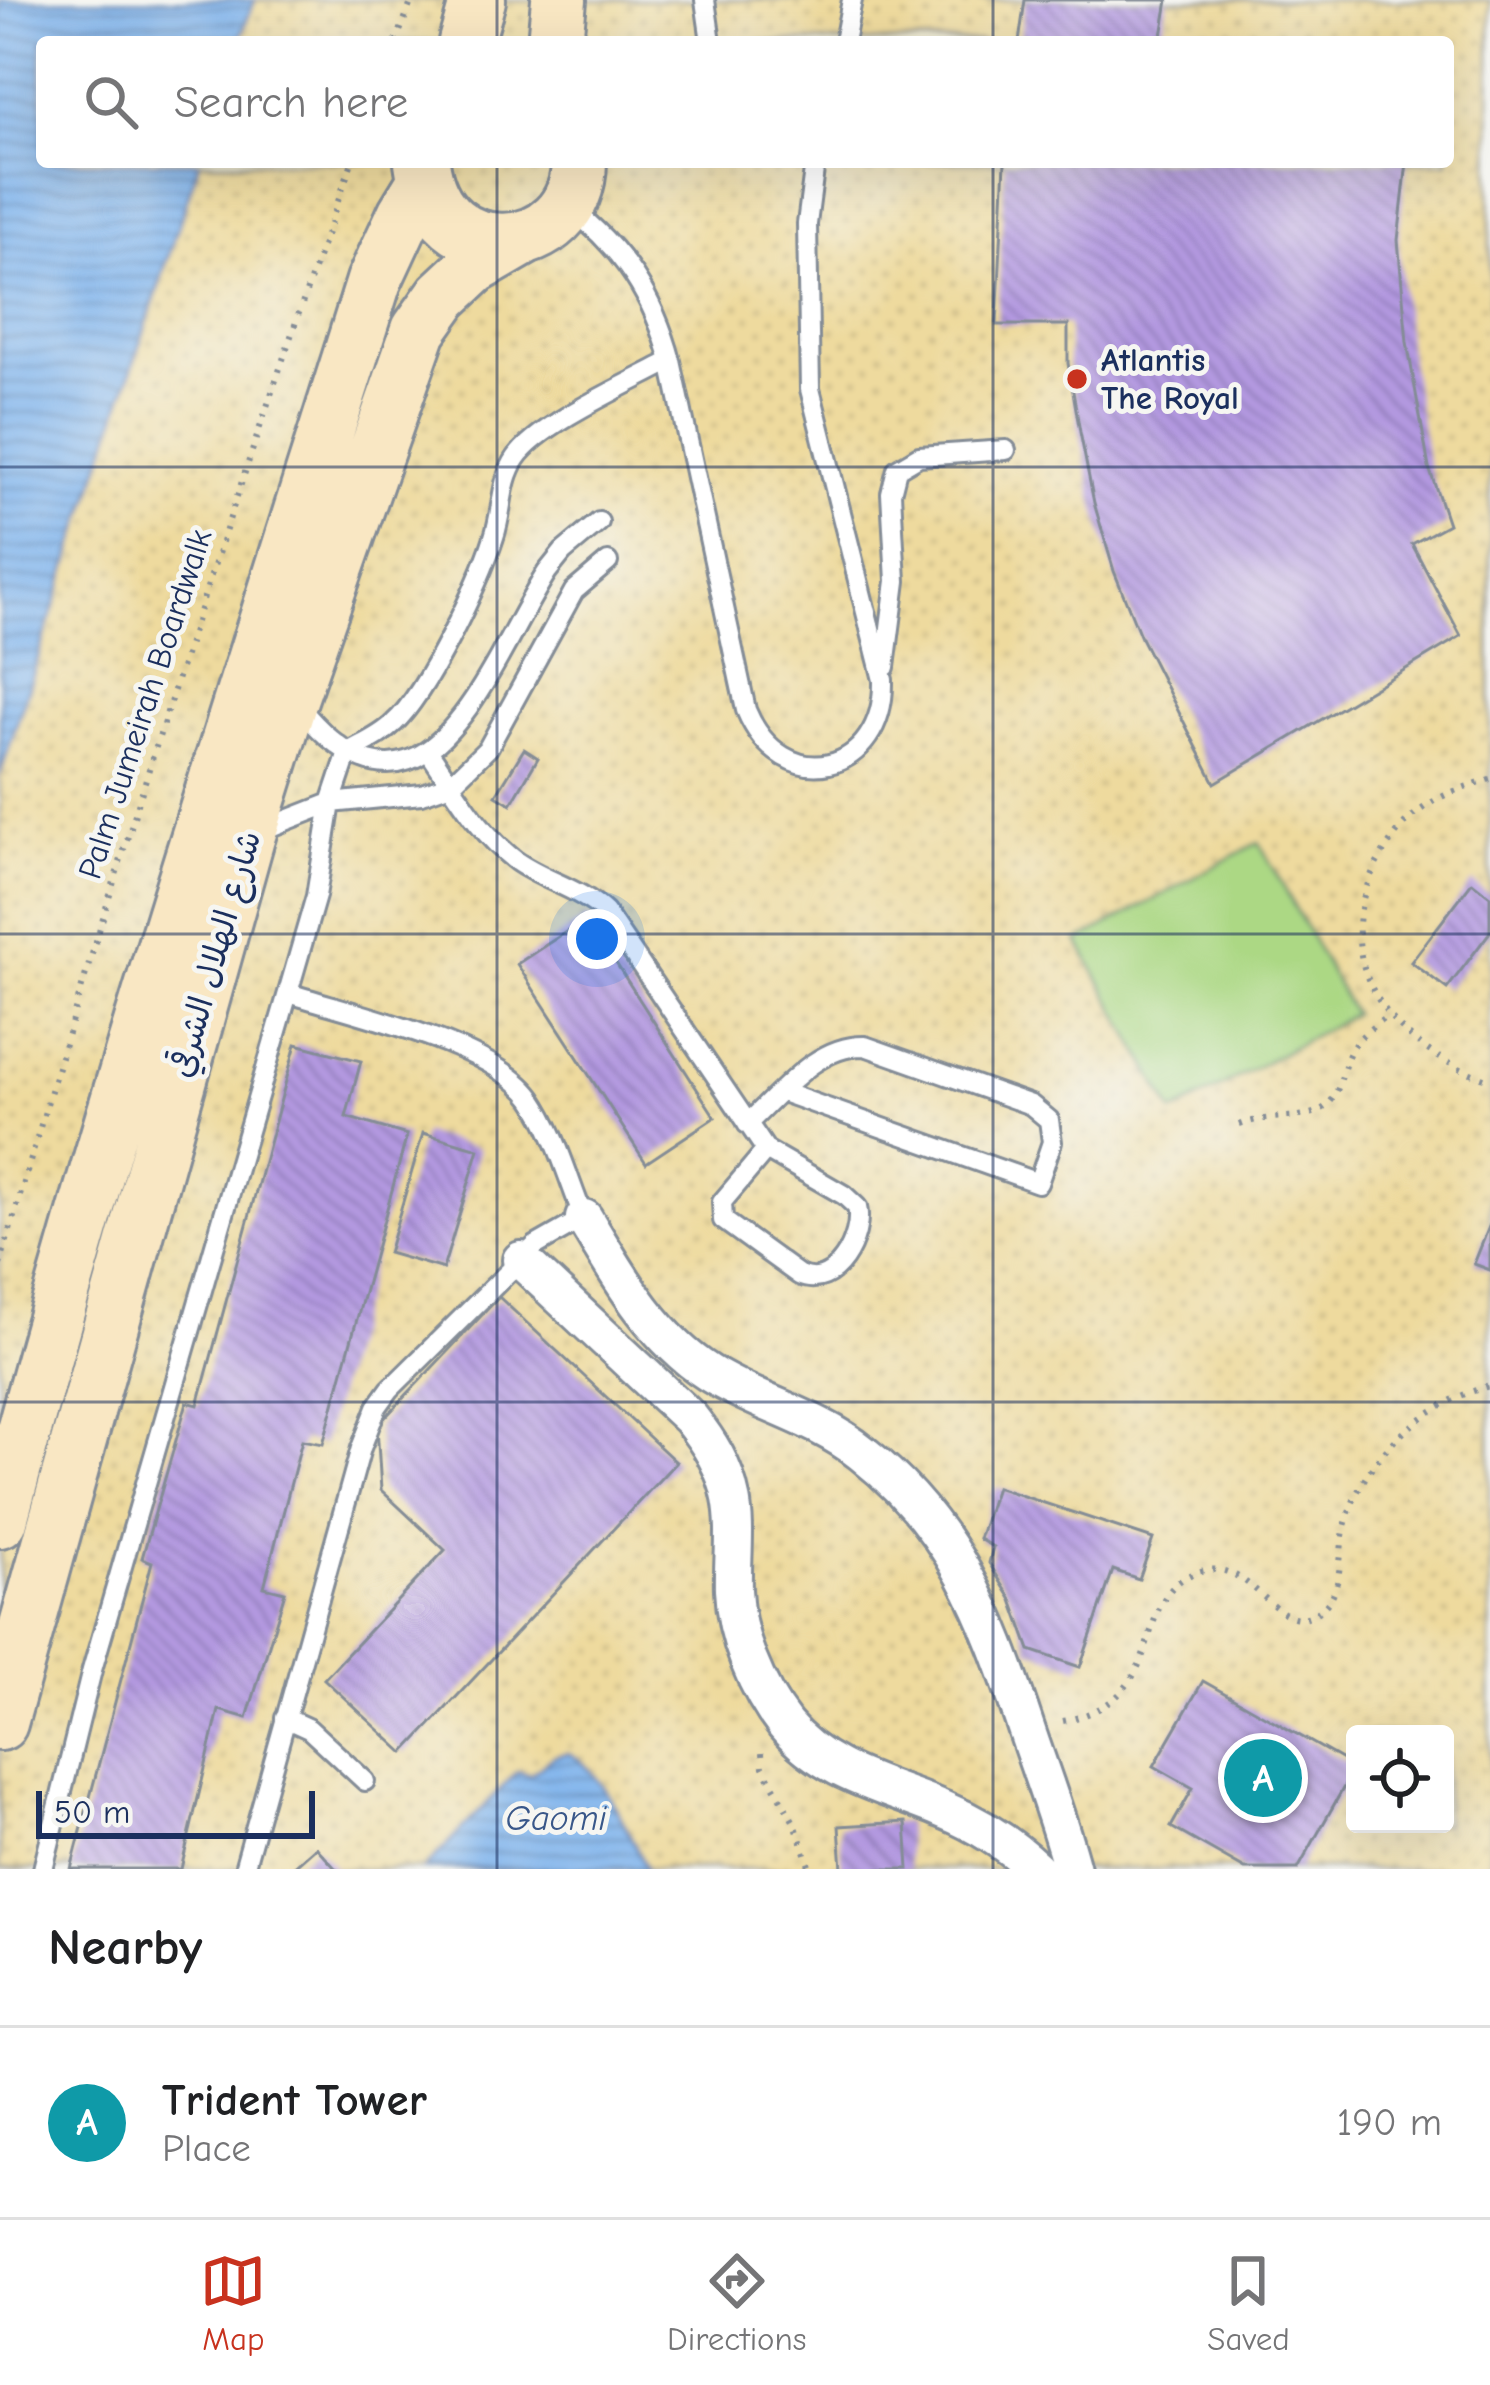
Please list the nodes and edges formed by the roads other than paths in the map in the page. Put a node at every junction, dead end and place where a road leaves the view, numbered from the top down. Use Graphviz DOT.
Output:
graph roads {
  1 [pos="478,0"];
  2 [pos="559,0"];
  3 [pos="705,0"];
  4 [pos="852,0"];
  5 [pos="468,36"];
  6 [pos="556,36"];
  7 [pos="709,36"];
  8 [pos="845,36"];
  9 [pos="814,168"];
  10 [pos="423,173"];
  11 [pos="573,184"];
  12 [pos="524,238"];
  13 [pos="671,361"];
  14 [pos="1006,451"];
  15 [pos="599,522"];
  16 [pos="608,562"];
  17 [pos="883,680"];
  18 [pos="291,696"];
  19 [pos="348,752"];
  20 [pos="429,752"];
  21 [pos="451,784"];
  22 [pos="331,802"];
  23 [pos="247,838"];
  24 [pos="289,993"];
  25 [pos="782,1092"];
  26 [pos="747,1124"];
  27 [pos="766,1150"];
  28 [pos="584,1218"];
  29 [pos="521,1259"];
  30 [pos="658,1327"];
  31 [pos="629,1360"];
  32 [pos="0,1520"];
  33 [pos="285,1718"];
  34 [pos="0,1723"];
  35 [pos="365,1781"];
  36 [pos="43,1869"];
  37 [pos="244,1869"];
  38 [pos="1036,1869"];
  39 [pos="1072,1869"];
  1 -- 5 [label="main road"];
  2 -- 6 [label="main road"];
  3 -- 7 [label="lane"];
  4 -- 8 [label="lane"];
  9 -- 17 [label="lane"];
  10 -- 12 [label="main road"];
  10 -- 32 [label="main road, شارع الهلال الشرقي"];
  11 -- 12 [label="main road, شارع الهلال الشرقي"];
  11 -- 13 [label="lane"];
  12 -- 18 [label="main road, شارع الهلال الشرقي"];
  13 -- 17 [label="lane"];
  13 -- 19 [label="lane"];
  14 -- 17 [label="lane"];
  15 -- 20 [label="lane"];
  16 -- 21 [label="lane"];
  18 -- 19 [label="lane"];
  18 -- 23 [label="main road, شارع الهلال الشرقي"];
  19 -- 20 [label="lane"];
  19 -- 22 [label="lane"];
  20 -- 21 [label="lane"];
  21 -- 22 [label="lane"];
  21 -- 26 [label="lane"];
  22 -- 23 [label="lane"];
  22 -- 24 [label="lane"];
  23 -- 34 [label="main road, شارع الهلال الشرقي"];
  24 -- 28 [label="lane"];
  24 -- 36 [label="lane"];
  25 -- 25 [label="lane"];
  25 -- 26 [label="lane"];
  26 -- 27 [label="lane"];
  27 -- 27 [label="lane"];
  28 -- 29 [label="lane"];
  28 -- 30 [label="street"];
  29 -- 31 [label="street"];
  29 -- 33 [label="lane"];
  30 -- 31 [label="street"];
  30 -- 39 [label="street"];
  31 -- 38 [label="street"];
  33 -- 35 [label="lane"];
  33 -- 37 [label="lane"];
}
